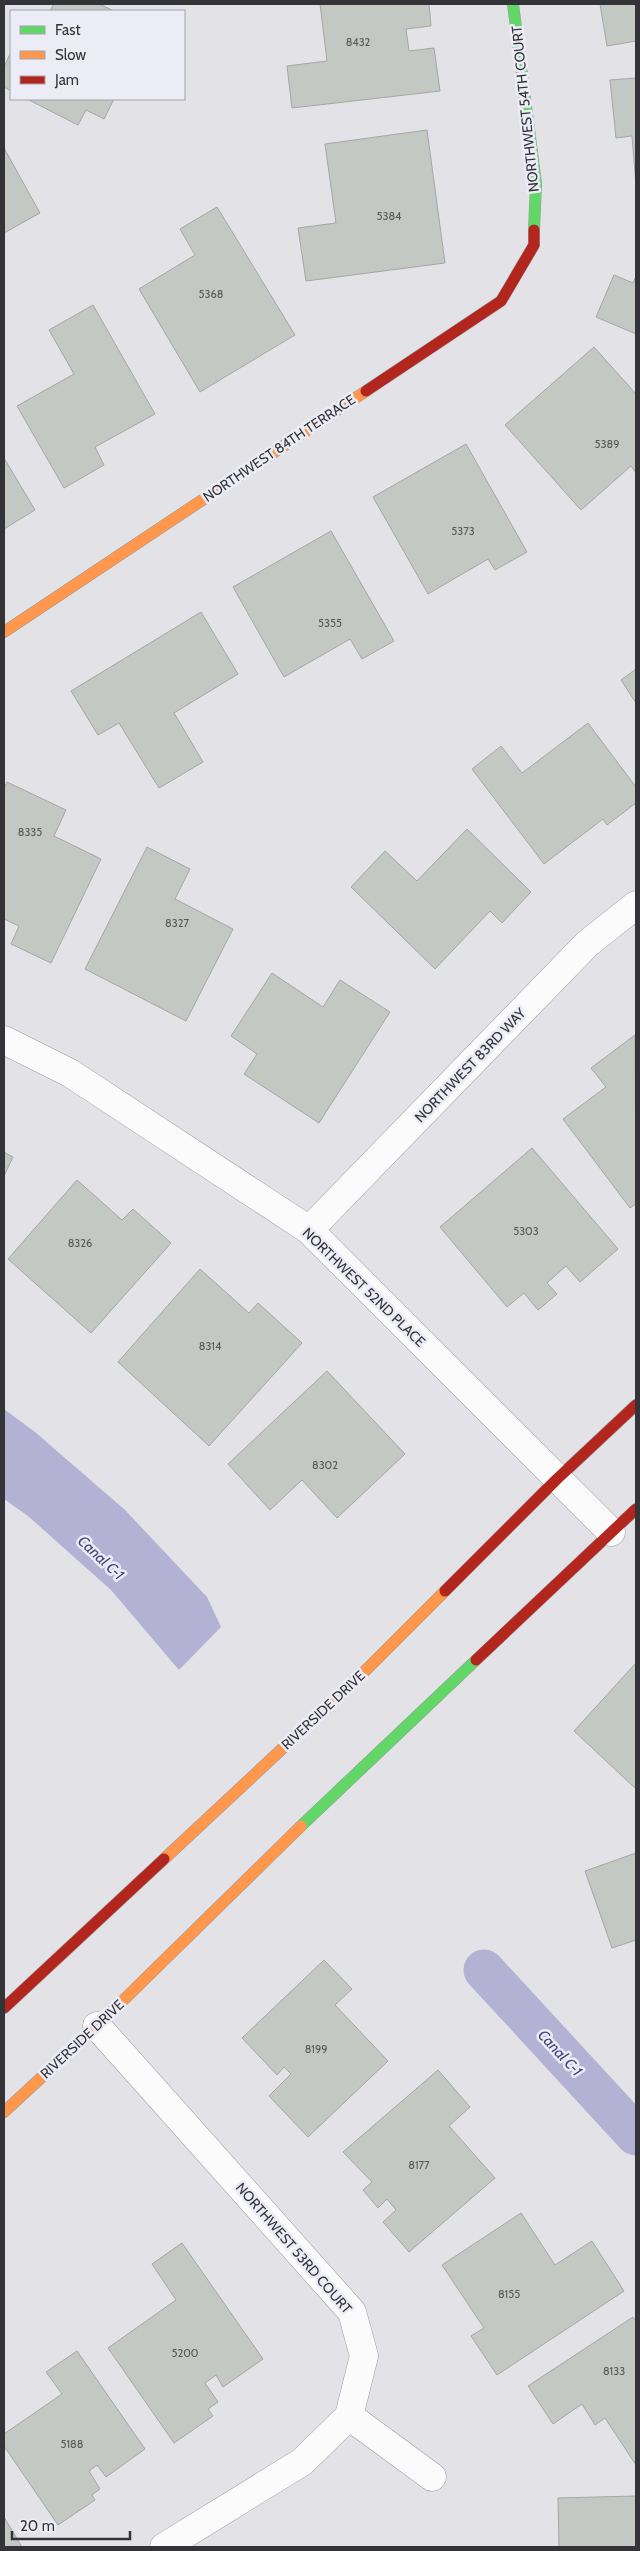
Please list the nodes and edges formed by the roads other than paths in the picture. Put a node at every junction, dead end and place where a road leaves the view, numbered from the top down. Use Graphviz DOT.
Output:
graph roads {
  1 [pos="513,4"];
  2 [pos="534,245"];
  3 [pos="4,632"];
  4 [pos="636,905"];
  5 [pos="4,1040"];
  6 [pos="309,1230"];
  7 [pos="636,1405"];
  8 [pos="557,1479"];
  9 [pos="636,1509"];
  10 [pos="611,1532"];
  11 [pos="4,2008"];
  12 [pos="97,2026"];
  13 [pos="4,2112"];
  14 [pos="349,2416"];
  15 [pos="432,2477"];
  16 [pos="164,2547"];
  1 -- 2 [label="street, NORTHWEST 54TH COURT"];
  2 -- 3 [label="street, NORTHWEST 84TH TERRACE"];
  4 -- 6 [label="street, NORTHWEST 83RD WAY"];
  5 -- 6 [label="street, NORTHWEST 52ND PLACE"];
  6 -- 8 [label="street, NORTHWEST 52ND PLACE"];
  7 -- 8 [label="street, RIVERSIDE DRIVE"];
  8 -- 10 [label="street, NORTHWEST 52ND PLACE"];
  8 -- 11 [label="street, RIVERSIDE DRIVE"];
  9 -- 10 [label="street, RIVERSIDE DRIVE"];
  10 -- 12 [label="street, RIVERSIDE DRIVE"];
  12 -- 13 [label="street, RIVERSIDE DRIVE"];
  12 -- 14 [label="street, NORTHWEST 53RD COURT"];
  14 -- 15 [label="street"];
  14 -- 16 [label="street"];
}
